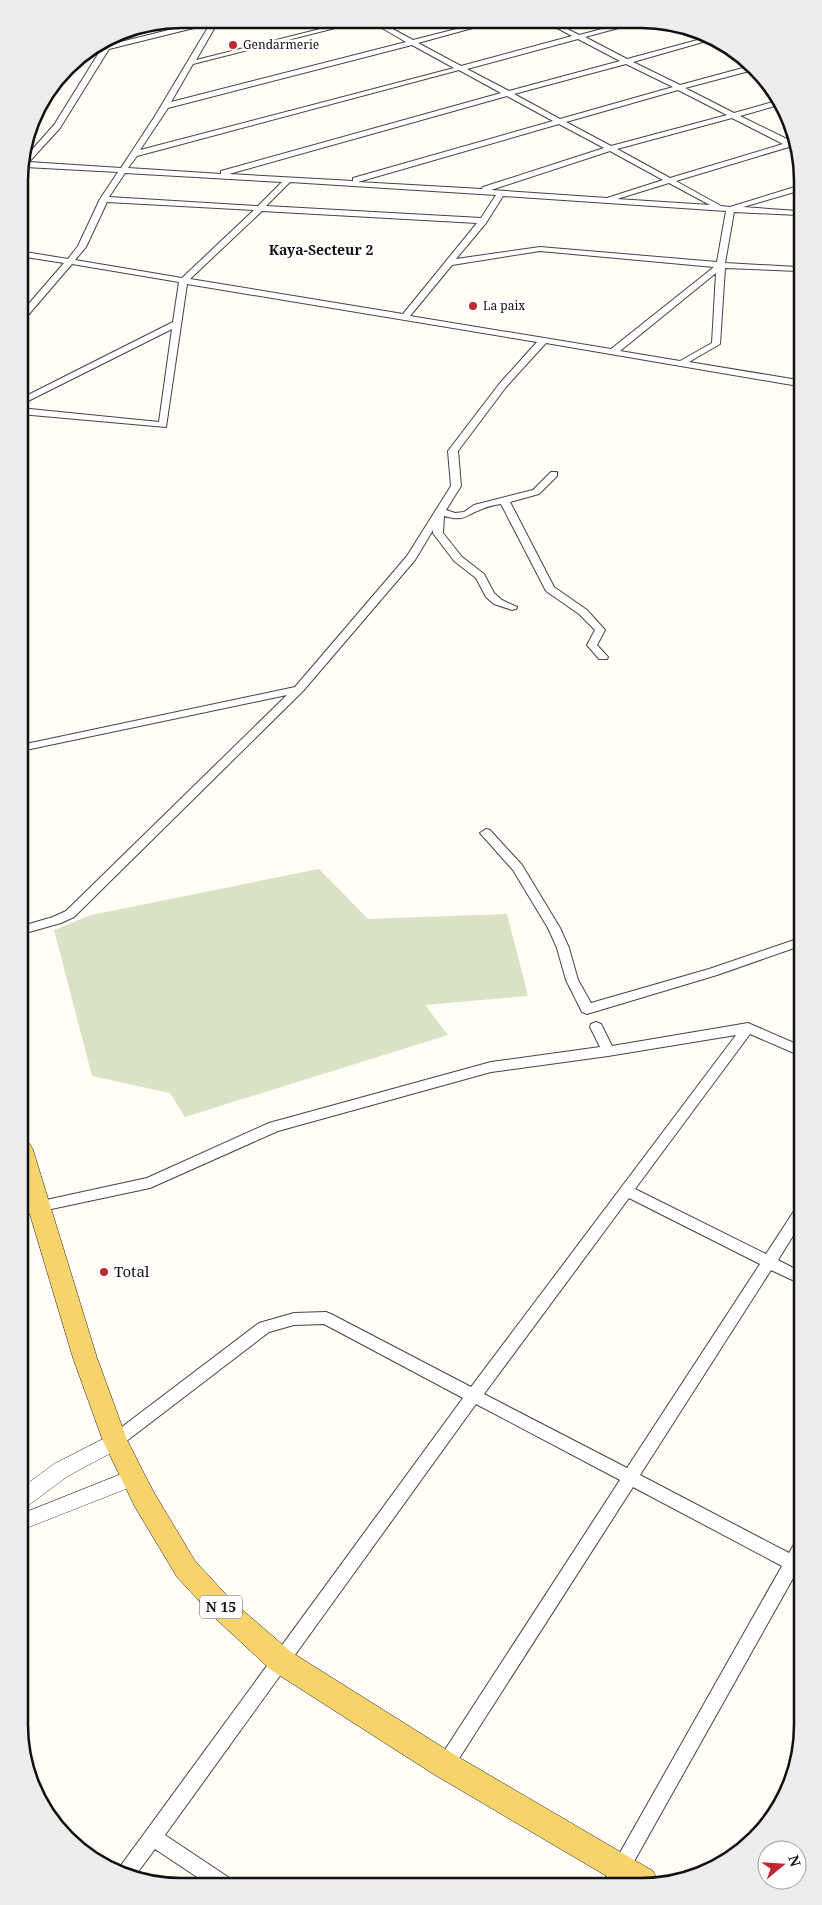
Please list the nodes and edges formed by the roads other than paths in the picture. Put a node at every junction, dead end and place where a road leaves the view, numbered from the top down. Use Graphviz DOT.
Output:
graph roads {
  1 [pos="183,28"];
  2 [pos="211,28"];
  3 [pos="332,28"];
  4 [pos="386,28"];
  5 [pos="460,28"];
  6 [pos="561,28"];
  7 [pos="611,28"];
  8 [pos="578,36"];
  9 [pos="703,40"];
  10 [pos="412,42"];
  11 [pos="106,48"];
  12 [pos="103,49"];
  13 [pos="628,61"];
  14 [pos="190,63"];
  15 [pos="459,68"];
  16 [pos="747,69"];
  17 [pos="680,87"];
  18 [pos="508,94"];
  19 [pos="774,104"];
  20 [pos="165,106"];
  21 [pos="733,114"];
  22 [pos="558,121"];
  23 [pos="789,141"];
  24 [pos="790,145"];
  25 [pos="610,149"];
  26 [pos="134,154"];
  27 [pos="30,155"];
  28 [pos="29,165"];
  29 [pos="123,170"];
  30 [pos="215,176"];
  31 [pos="288,180"];
  32 [pos="669,180"];
  33 [pos="346,183"];
  34 [pos="794,189"];
  35 [pos="479,191"];
  36 [pos="501,193"];
  37 [pos="104,199"];
  38 [pos="604,200"];
  39 [pos="260,208"];
  40 [pos="725,209"];
  41 [pos="794,213"];
  42 [pos="483,221"];
  43 [pos="28,254"];
  44 [pos="69,261"];
  45 [pos="448,263"];
  46 [pos="721,265"];
  47 [pos="794,269"];
  48 [pos="183,281"];
  49 [pos="28,303"];
  50 [pos="32,304"];
  51 [pos="28,309"];
  52 [pos="405,317"];
  53 [pos="177,323"];
  54 [pos="544,340"];
  55 [pos="614,352"];
  56 [pos="684,361"];
  57 [pos="794,381"];
  58 [pos="28,398"];
  59 [pos="28,412"];
  60 [pos="554,474"];
  61 [pos="504,500"];
  62 [pos="440,512"];
  63 [pos="512,607"];
  64 [pos="603,657"];
  65 [pos="299,690"];
  66 [pos="28,747"];
  67 [pos="486,833"];
  68 [pos="28,928"];
  69 [pos="794,944"];
  70 [pos="596,1027"];
  71 [pos="748,1028"];
  72 [pos="794,1048"];
  73 [pos="608,1051"];
  74 [pos="626,1191"];
  75 [pos="30,1208"];
  76 [pos="794,1223"];
  77 [pos="769,1262"];
  78 [pos="794,1274"];
  79 [pos="474,1395"];
  80 [pos="115,1441"];
  81 [pos="134,1477"];
  82 [pos="630,1477"];
  83 [pos="28,1495"];
  84 [pos="28,1519"];
  85 [pos="794,1563"];
  86 [pos="794,1570"];
  87 [pos="281,1661"];
  88 [pos="444,1765"];
  89 [pos="152,1837"];
  90 [pos="130,1868"];
  91 [pos="617,1874"];
  92 [pos="214,1878"];
  93 [pos="632,1878"];
  1 -- 11 [label="street"];
  2 -- 14 [label="street"];
  3 -- 14 [label="street"];
  4 -- 10 [label="street"];
  5 -- 10 [label="street"];
  6 -- 8 [label="street"];
  7 -- 8 [label="street"];
  8 -- 13 [label="street"];
  8 -- 15 [label="street"];
  9 -- 13 [label="street"];
  10 -- 15 [label="street"];
  10 -- 20 [label="street"];
  11 -- 12 [label="street"];
  11 -- 27 [label="street"];
  13 -- 17 [label="street"];
  13 -- 18 [label="street"];
  14 -- 20 [label="street"];
  15 -- 18 [label="street"];
  15 -- 26 [label="street"];
  16 -- 17 [label="street"];
  17 -- 21 [label="street"];
  17 -- 22 [label="street"];
  18 -- 22 [label="street"];
  18 -- 30 [label="street"];
  19 -- 21 [label="street"];
  20 -- 26 [label="street"];
  21 -- 23 [label="street"];
  21 -- 25 [label="street"];
  22 -- 25 [label="street"];
  22 -- 33 [label="street"];
  24 -- 32 [label="street"];
  25 -- 32 [label="street"];
  25 -- 35 [label="street"];
  26 -- 29 [label="street"];
  28 -- 29 [label="street"];
  29 -- 30 [label="street"];
  29 -- 37 [label="street"];
  30 -- 31 [label="street"];
  31 -- 33 [label="street"];
  31 -- 39 [label="street"];
  32 -- 38 [label="street"];
  32 -- 40 [label="street"];
  33 -- 35 [label="street"];
  34 -- 40 [label="street"];
  35 -- 36 [label="street"];
  36 -- 38 [label="street"];
  36 -- 42 [label="street"];
  37 -- 39 [label="street"];
  37 -- 44 [label="street"];
  38 -- 40 [label="street"];
  39 -- 42 [label="street"];
  39 -- 48 [label="street"];
  40 -- 41 [label="street"];
  40 -- 46 [label="street"];
  42 -- 45 [label="street"];
  43 -- 44 [label="street"];
  44 -- 48 [label="street"];
  44 -- 50 [label="street"];
  45 -- 46 [label="street"];
  45 -- 52 [label="street"];
  46 -- 47 [label="street"];
  46 -- 55 [label="street"];
  46 -- 56 [label="street"];
  48 -- 52 [label="street"];
  48 -- 53 [label="street"];
  49 -- 50 [label="street"];
  50 -- 51 [label="street"];
  52 -- 54 [label="street"];
  53 -- 58 [label="street"];
  53 -- 59 [label="street"];
  54 -- 55 [label="street"];
  54 -- 62 [label="street"];
  55 -- 57 [label="street"];
  60 -- 61 [label="street"];
  61 -- 62 [label="street"];
  61 -- 64 [label="street"];
  62 -- 63 [label="street"];
  62 -- 65 [label="street"];
  65 -- 66 [label="street"];
  65 -- 68 [label="street"];
  67 -- 69 [label="street"];
  70 -- 73 [label="street"];
  71 -- 72 [label="street"];
  71 -- 73 [label="street"];
  71 -- 74 [label="street"];
  73 -- 75 [label="street"];
  74 -- 77 [label="street"];
  74 -- 79 [label="street"];
  75 -- 80 [label="main road, N 15"];
  76 -- 77 [label="street"];
  77 -- 78 [label="street"];
  77 -- 82 [label="street"];
  79 -- 80 [label="street"];
  79 -- 82 [label="street"];
  79 -- 87 [label="street"];
  80 -- 81 [label="main road, N 15"];
  80 -- 83 [label="street"];
  81 -- 84 [label="street"];
  81 -- 87 [label="main road, N 15"];
  82 -- 85 [label="street"];
  82 -- 88 [label="street"];
  86 -- 91 [label="street"];
  87 -- 88 [label="main road, N 15"];
  87 -- 89 [label="street"];
  88 -- 91 [label="main road, N 15"];
  89 -- 90 [label="street"];
  89 -- 92 [label="street"];
  91 -- 93 [label="main road, N 15"];
}
